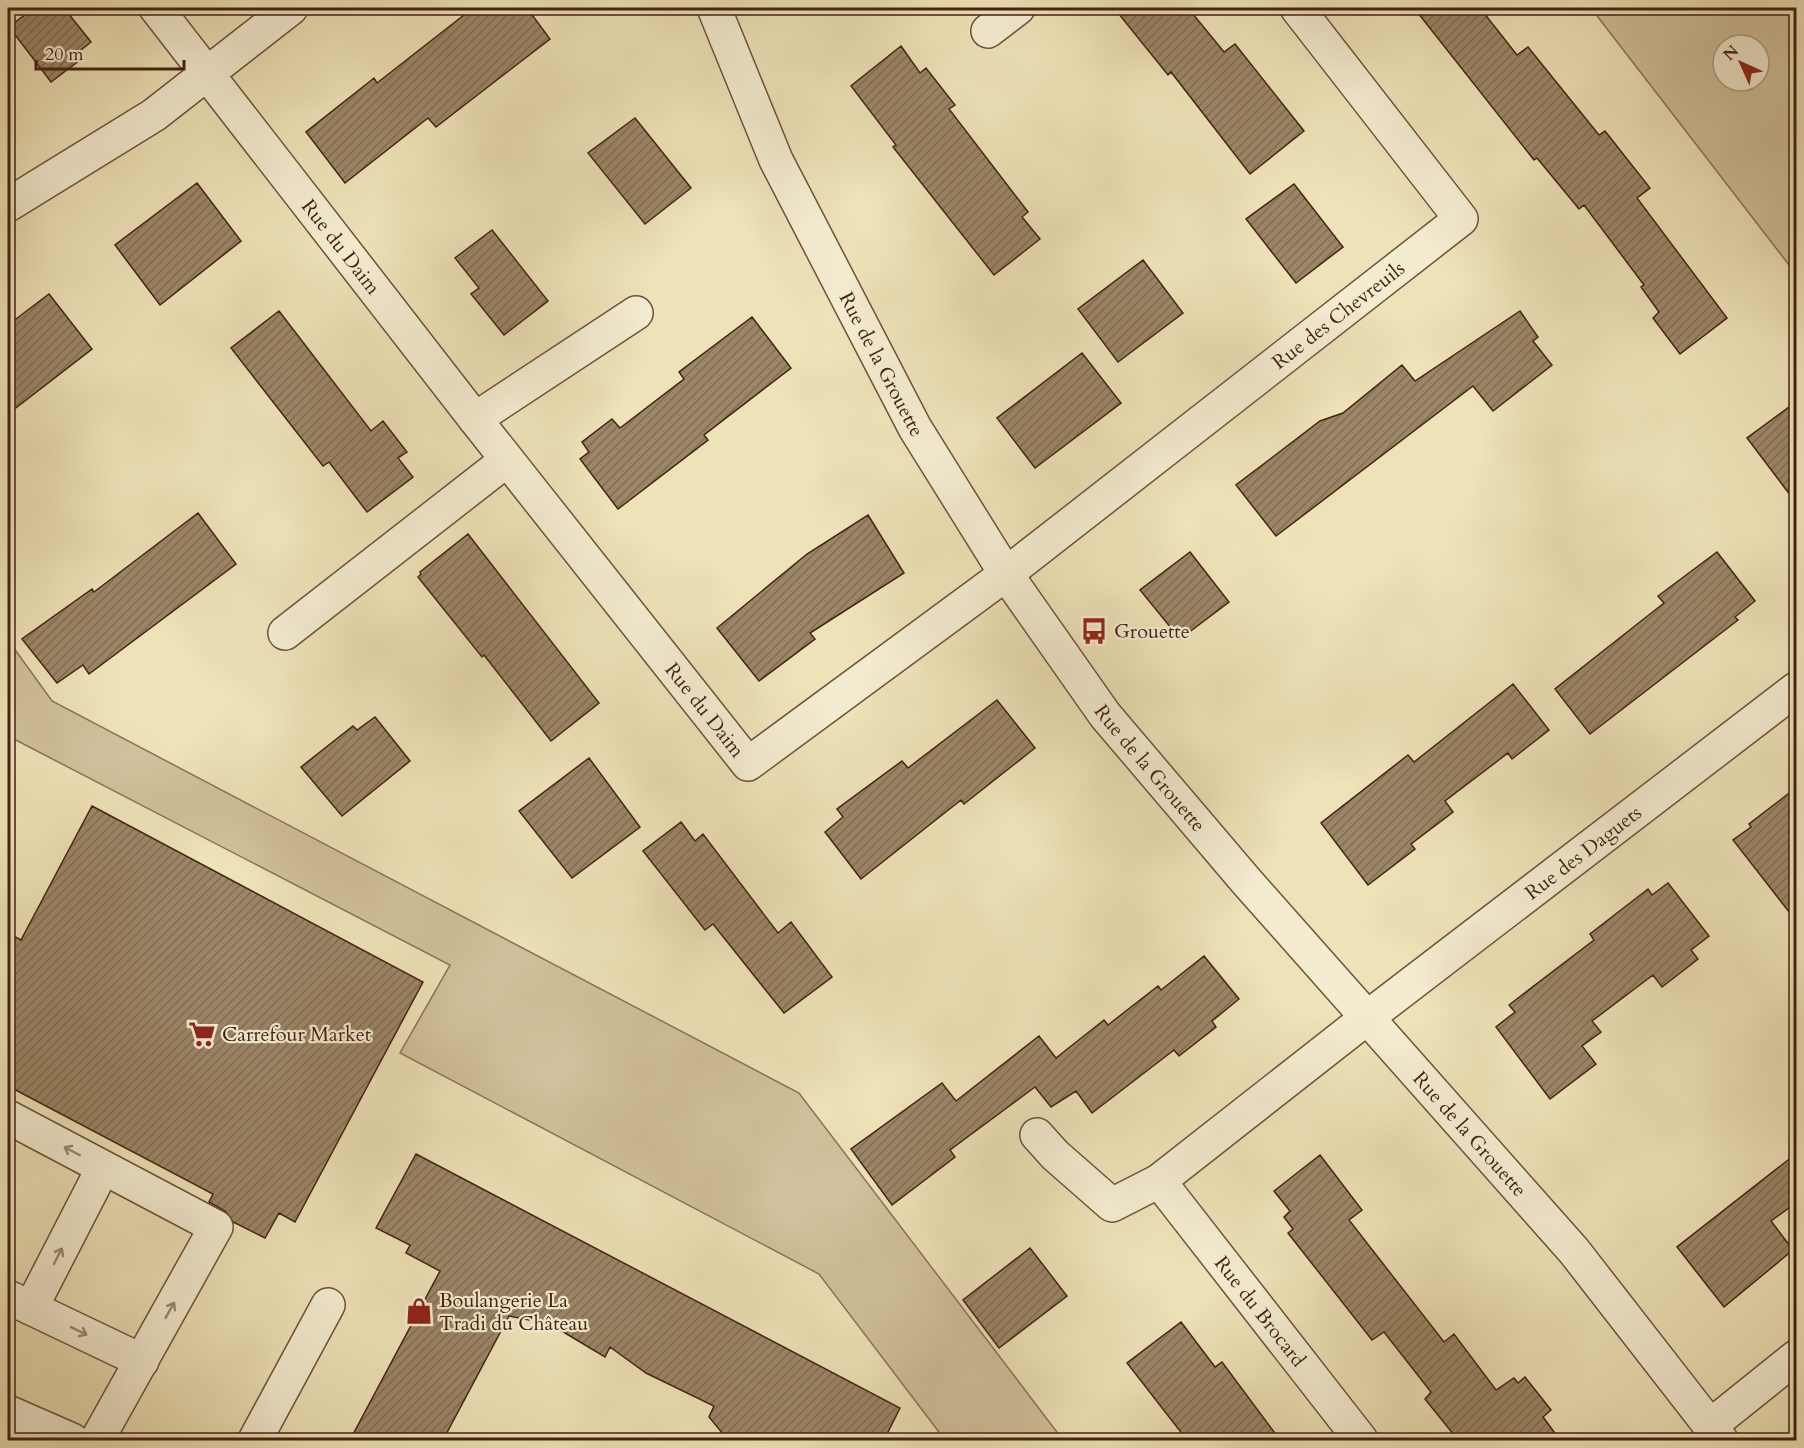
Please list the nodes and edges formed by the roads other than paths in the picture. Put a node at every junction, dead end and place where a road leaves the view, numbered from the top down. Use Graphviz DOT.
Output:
graph roads {
  1 [pos="156,8"];
  2 [pos="291,8"];
  3 [pos="714,8"];
  4 [pos="1018,8"];
  5 [pos="1297,8"];
  6 [pos="988,31"];
  7 [pos="207,73"];
  8 [pos="8,206"];
  9 [pos="636,313"];
  10 [pos="475,419"];
  11 [pos="507,460"];
  12 [pos="1006,574"];
  13 [pos="285,633"];
  14 [pos="1797,689"];
  15 [pos="1368,1017"];
  16 [pos="8,1117"];
  17 [pos="1037,1135"];
  18 [pos="103,1168"];
  19 [pos="1160,1181"];
  20 [pos="19,1303"];
  21 [pos="328,1305"];
  22 [pos="1797,1358"];
  23 [pos="142,1361"];
  24 [pos="8,1412"];
  25 [pos="1716,1433"];
  26 [pos="72,1440"];
  27 [pos="97,1440"];
  28 [pos="255,1440"];
  29 [pos="1361,1440"];
  1 -- 7 [label="street, Rue du Daim"];
  2 -- 7 [label="street"];
  3 -- 12 [label="street, Rue de la Grouette"];
  4 -- 6 [label="street"];
  5 -- 12 [label="street, Rue des Chevreuils"];
  7 -- 8 [label="street"];
  7 -- 10 [label="street, Rue du Daim"];
  9 -- 10 [label="street"];
  10 -- 11 [label="street, Rue du Daim"];
  11 -- 12 [label="street, Rue du Daim"];
  11 -- 13 [label="street"];
  12 -- 15 [label="street, Rue de la Grouette"];
  14 -- 15 [label="street, Rue des Daguets"];
  15 -- 19 [label="street, Rue des Daguets"];
  15 -- 25 [label="street, Rue de la Grouette"];
  18 -- 16 [label="street, one-way"];
  17 -- 19 [label="street, Rue des Daguets"];
  20 -- 18 [label="street, one-way"];
  23 -- 18 [label="street, one-way"];
  19 -- 29 [label="street, Rue du Brocard"];
  20 -- 23 [label="street, one-way"];
  21 -- 28 [label="street"];
  22 -- 25 [label="street"];
  23 -- 27 [label="street"];
  24 -- 26 [label="street"];
}
